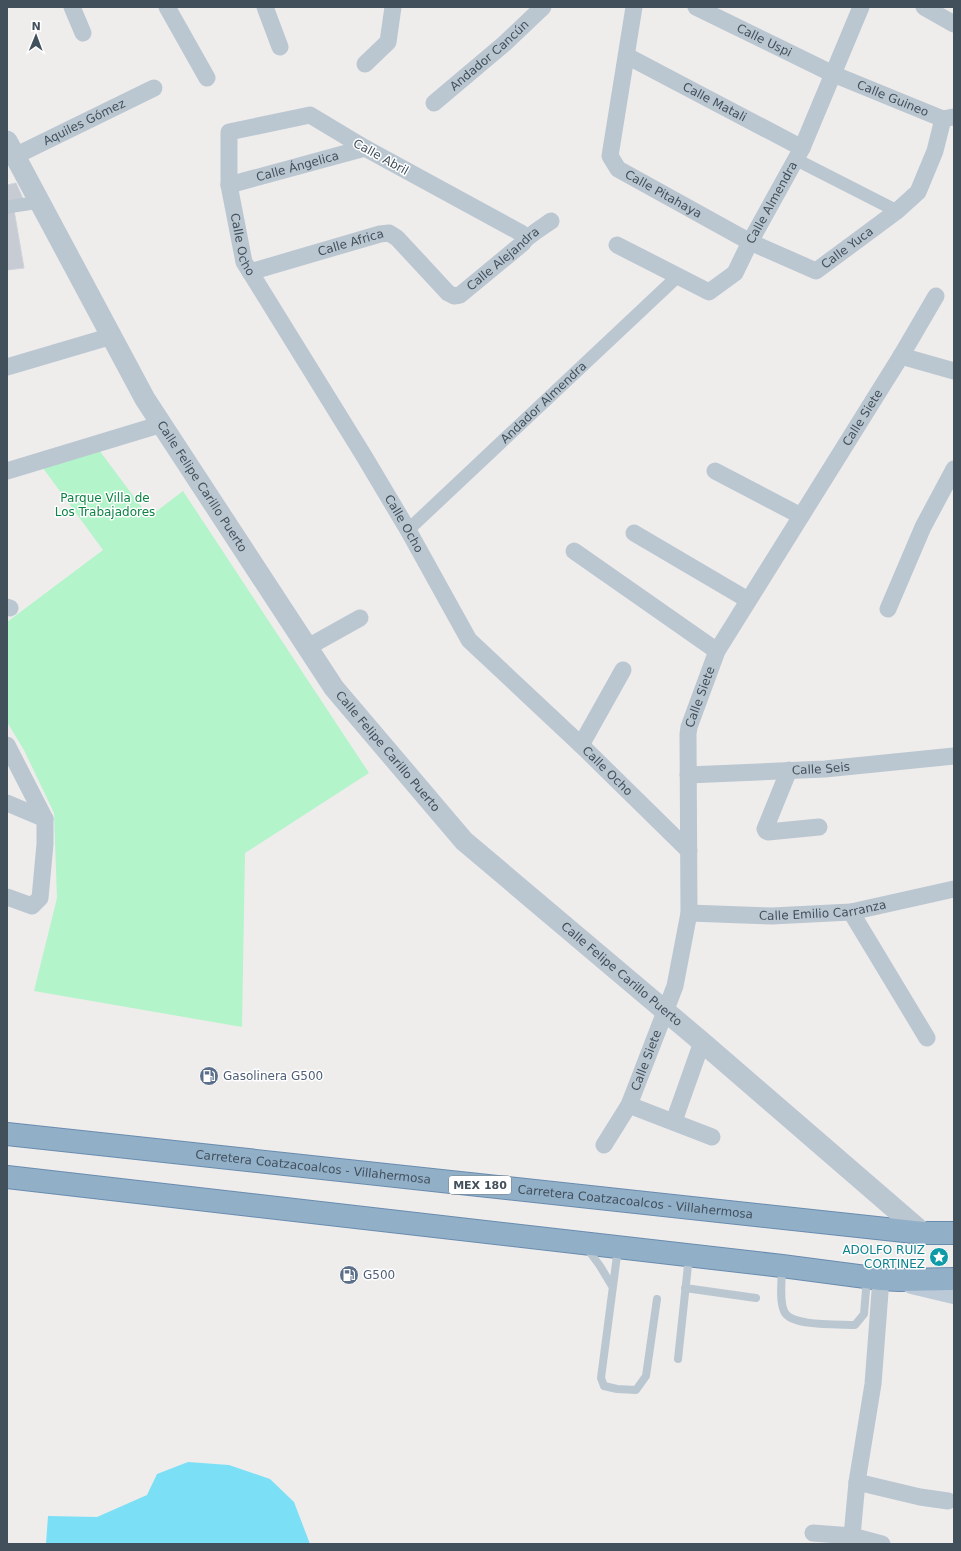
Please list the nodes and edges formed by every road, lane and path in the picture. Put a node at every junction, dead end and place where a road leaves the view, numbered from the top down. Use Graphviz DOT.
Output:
graph roads {
  1 [pos="72,7"];
  2 [pos="167,7"];
  3 [pos="265,7"];
  4 [pos="393,7"];
  5 [pos="543,7"];
  6 [pos="634,7"];
  7 [pos="696,7"];
  8 [pos="861,7"];
  9 [pos="924,7"];
  10 [pos="954,24"];
  11 [pos="83,33"];
  12 [pos="280,46"];
  13 [pos="627,56"];
  14 [pos="365,64"];
  15 [pos="833,74"];
  16 [pos="207,78"];
  17 [pos="154,88"];
  18 [pos="434,103"];
  19 [pos="949,118"];
  20 [pos="229,132"];
  21 [pos="11,148"];
  22 [pos="365,148"];
  23 [pos="798,154"];
  24 [pos="229,185"];
  25 [pos="40,202"];
  26 [pos="7,207"];
  27 [pos="897,211"];
  28 [pos="551,221"];
  29 [pos="526,238"];
  30 [pos="750,242"];
  31 [pos="617,245"];
  32 [pos="250,272"];
  33 [pos="678,276"];
  34 [pos="454,296"];
  35 [pos="936,296"];
  36 [pos="112,336"];
  37 [pos="901,356"];
  38 [pos="7,367"];
  39 [pos="954,371"];
  40 [pos="162,424"];
  41 [pos="954,469"];
  42 [pos="7,470"];
  43 [pos="715,471"];
  44 [pos="801,516"];
  45 [pos="408,530"];
  46 [pos="634,533"];
  47 [pos="574,551"];
  48 [pos="748,600"];
  49 [pos="888,609"];
  50 [pos="360,618"];
  51 [pos="308,647"];
  52 [pos="717,651"];
  53 [pos="623,670"];
  54 [pos="7,745"];
  55 [pos="581,745"];
  56 [pos="954,756"];
  57 [pos="790,770"];
  58 [pos="688,776"];
  59 [pos="7,803"];
  60 [pos="45,819"];
  61 [pos="819,827"];
  62 [pos="689,851"];
  63 [pos="954,890"];
  64 [pos="7,897"];
  65 [pos="851,912"];
  66 [pos="689,913"];
  67 [pos="665,1011"];
  68 [pos="927,1038"];
  69 [pos="702,1042"];
  70 [pos="629,1105"];
  71 [pos="674,1122"];
  72 [pos="7,1134"];
  73 [pos="712,1137"];
  74 [pos="604,1145"];
  75 [pos="7,1177"];
  76 [pos="923,1233"];
  77 [pos="954,1233"];
  78 [pos="583,1243"];
  79 [pos="618,1247"];
  80 [pos="689,1255"];
  81 [pos="782,1266"];
  82 [pos="882,1278"];
  83 [pos="954,1279"];
  84 [pos="612,1286"];
  85 [pos="686,1288"];
  86 [pos="954,1293"];
  87 [pos="756,1298"];
  88 [pos="657,1299"];
  89 [pos="678,1359"];
  90 [pos="858,1482"];
  91 [pos="948,1501"];
  92 [pos="813,1533"];
  93 [pos="852,1536"];
  94 [pos="882,1544"];
  1 -- 11 [label="street"];
  2 -- 16 [label="street"];
  3 -- 12 [label="street"];
  4 -- 14 [label="street"];
  5 -- 18 [label="street, Andador Cancún"];
  6 -- 13 [label="street, Calle Pitahaya"];
  7 -- 15 [label="street, Calle Uspi"];
  8 -- 15 [label="street, Calle Almendra"];
  9 -- 10 [label="street"];
  13 -- 23 [label="street, Calle Matali"];
  13 -- 30 [label="street, Calle Pitahaya"];
  15 -- 19 [label="street, Calle Guineo"];
  15 -- 23 [label="street, Calle Almendra"];
  17 -- 21 [label="street, Aquiles Gómez"];
  19 -- 27 [label="street"];
  20 -- 22 [label="street, Calle Abril"];
  20 -- 24 [label="street, Calle Ocho"];
  21 -- 25 [label="street, Calle Felipe Carillo Puerto"];
  22 -- 24 [label="street, Calle Ángelica"];
  22 -- 29 [label="street, Calle Abril"];
  23 -- 27 [label="street"];
  23 -- 30 [label="street, Calle Almendra"];
  24 -- 32 [label="street, Calle Ocho"];
  25 -- 26 [label="street"];
  25 -- 36 [label="street, Calle Felipe Carillo Puerto"];
  27 -- 30 [label="street, Calle Yuca"];
  28 -- 29 [label="street, Calle Alejandra"];
  29 -- 34 [label="street, Calle Alejandra"];
  30 -- 33 [label="street, Calle Almendra"];
  31 -- 33 [label="street, Calle Almendra"];
  32 -- 34 [label="street, Calle Africa"];
  32 -- 45 [label="street, Calle Ocho"];
  33 -- 45 [label="street, Andador Almendra"];
  35 -- 37 [label="street, Calle Siete"];
  36 -- 38 [label="street"];
  36 -- 40 [label="street, Calle Felipe Carillo Puerto"];
  37 -- 39 [label="street"];
  37 -- 44 [label="street, Calle Siete"];
  40 -- 42 [label="street"];
  40 -- 51 [label="street, Calle Felipe Carillo Puerto"];
  41 -- 49 [label="street"];
  43 -- 44 [label="street"];
  44 -- 48 [label="street, Calle Siete"];
  45 -- 55 [label="street, Calle Ocho"];
  46 -- 48 [label="street"];
  47 -- 52 [label="street"];
  48 -- 52 [label="street, Calle Siete"];
  50 -- 51 [label="street"];
  51 -- 67 [label="street, Calle Felipe Carillo Puerto"];
  52 -- 58 [label="street, Calle Siete"];
  53 -- 55 [label="street"];
  54 -- 60 [label="street"];
  55 -- 62 [label="street, Calle Ocho"];
  56 -- 57 [label="street, Calle Seis"];
  57 -- 58 [label="street, Calle Seis"];
  57 -- 61 [label="street"];
  58 -- 62 [label="street, Calle Siete"];
  59 -- 60 [label="street"];
  60 -- 64 [label="street"];
  62 -- 66 [label="street, Calle Siete"];
  63 -- 65 [label="street, Calle Emilio Carranza"];
  65 -- 66 [label="street, Calle Emilio Carranza"];
  65 -- 68 [label="street"];
  66 -- 67 [label="street, Calle Siete"];
  67 -- 69 [label="street, Calle Felipe Carillo Puerto"];
  67 -- 70 [label="street, Calle Siete"];
  69 -- 71 [label="street"];
  69 -- 76 [label="street, Calle Felipe Carillo Puerto"];
  70 -- 71 [label="street"];
  70 -- 74 [label="street, Calle Siete"];
  71 -- 73 [label="street"];
  72 -- 76 [label="highway, Carretera Coatzacoalcos - Villahermosa / MEX 180"];
  75 -- 78 [label="highway"];
  76 -- 77 [label="highway, Carretera Coatzacoalcos - Villahermosa / MEX 180"];
  78 -- 79 [label="highway"];
  78 -- 84 [label="lane"];
  79 -- 80 [label="highway"];
  79 -- 84 [label="lane"];
  80 -- 81 [label="highway"];
  80 -- 85 [label="lane"];
  81 -- 82 [label="highway"];
  81 -- 82 [label="lane"];
  82 -- 83 [label="highway"];
  82 -- 86 [label="main road"];
  82 -- 90 [label="street"];
  84 -- 88 [label="lane"];
  85 -- 87 [label="lane"];
  85 -- 89 [label="lane"];
  90 -- 91 [label="street"];
  90 -- 93 [label="street"];
  92 -- 93 [label="street"];
  93 -- 94 [label="street"];
}
